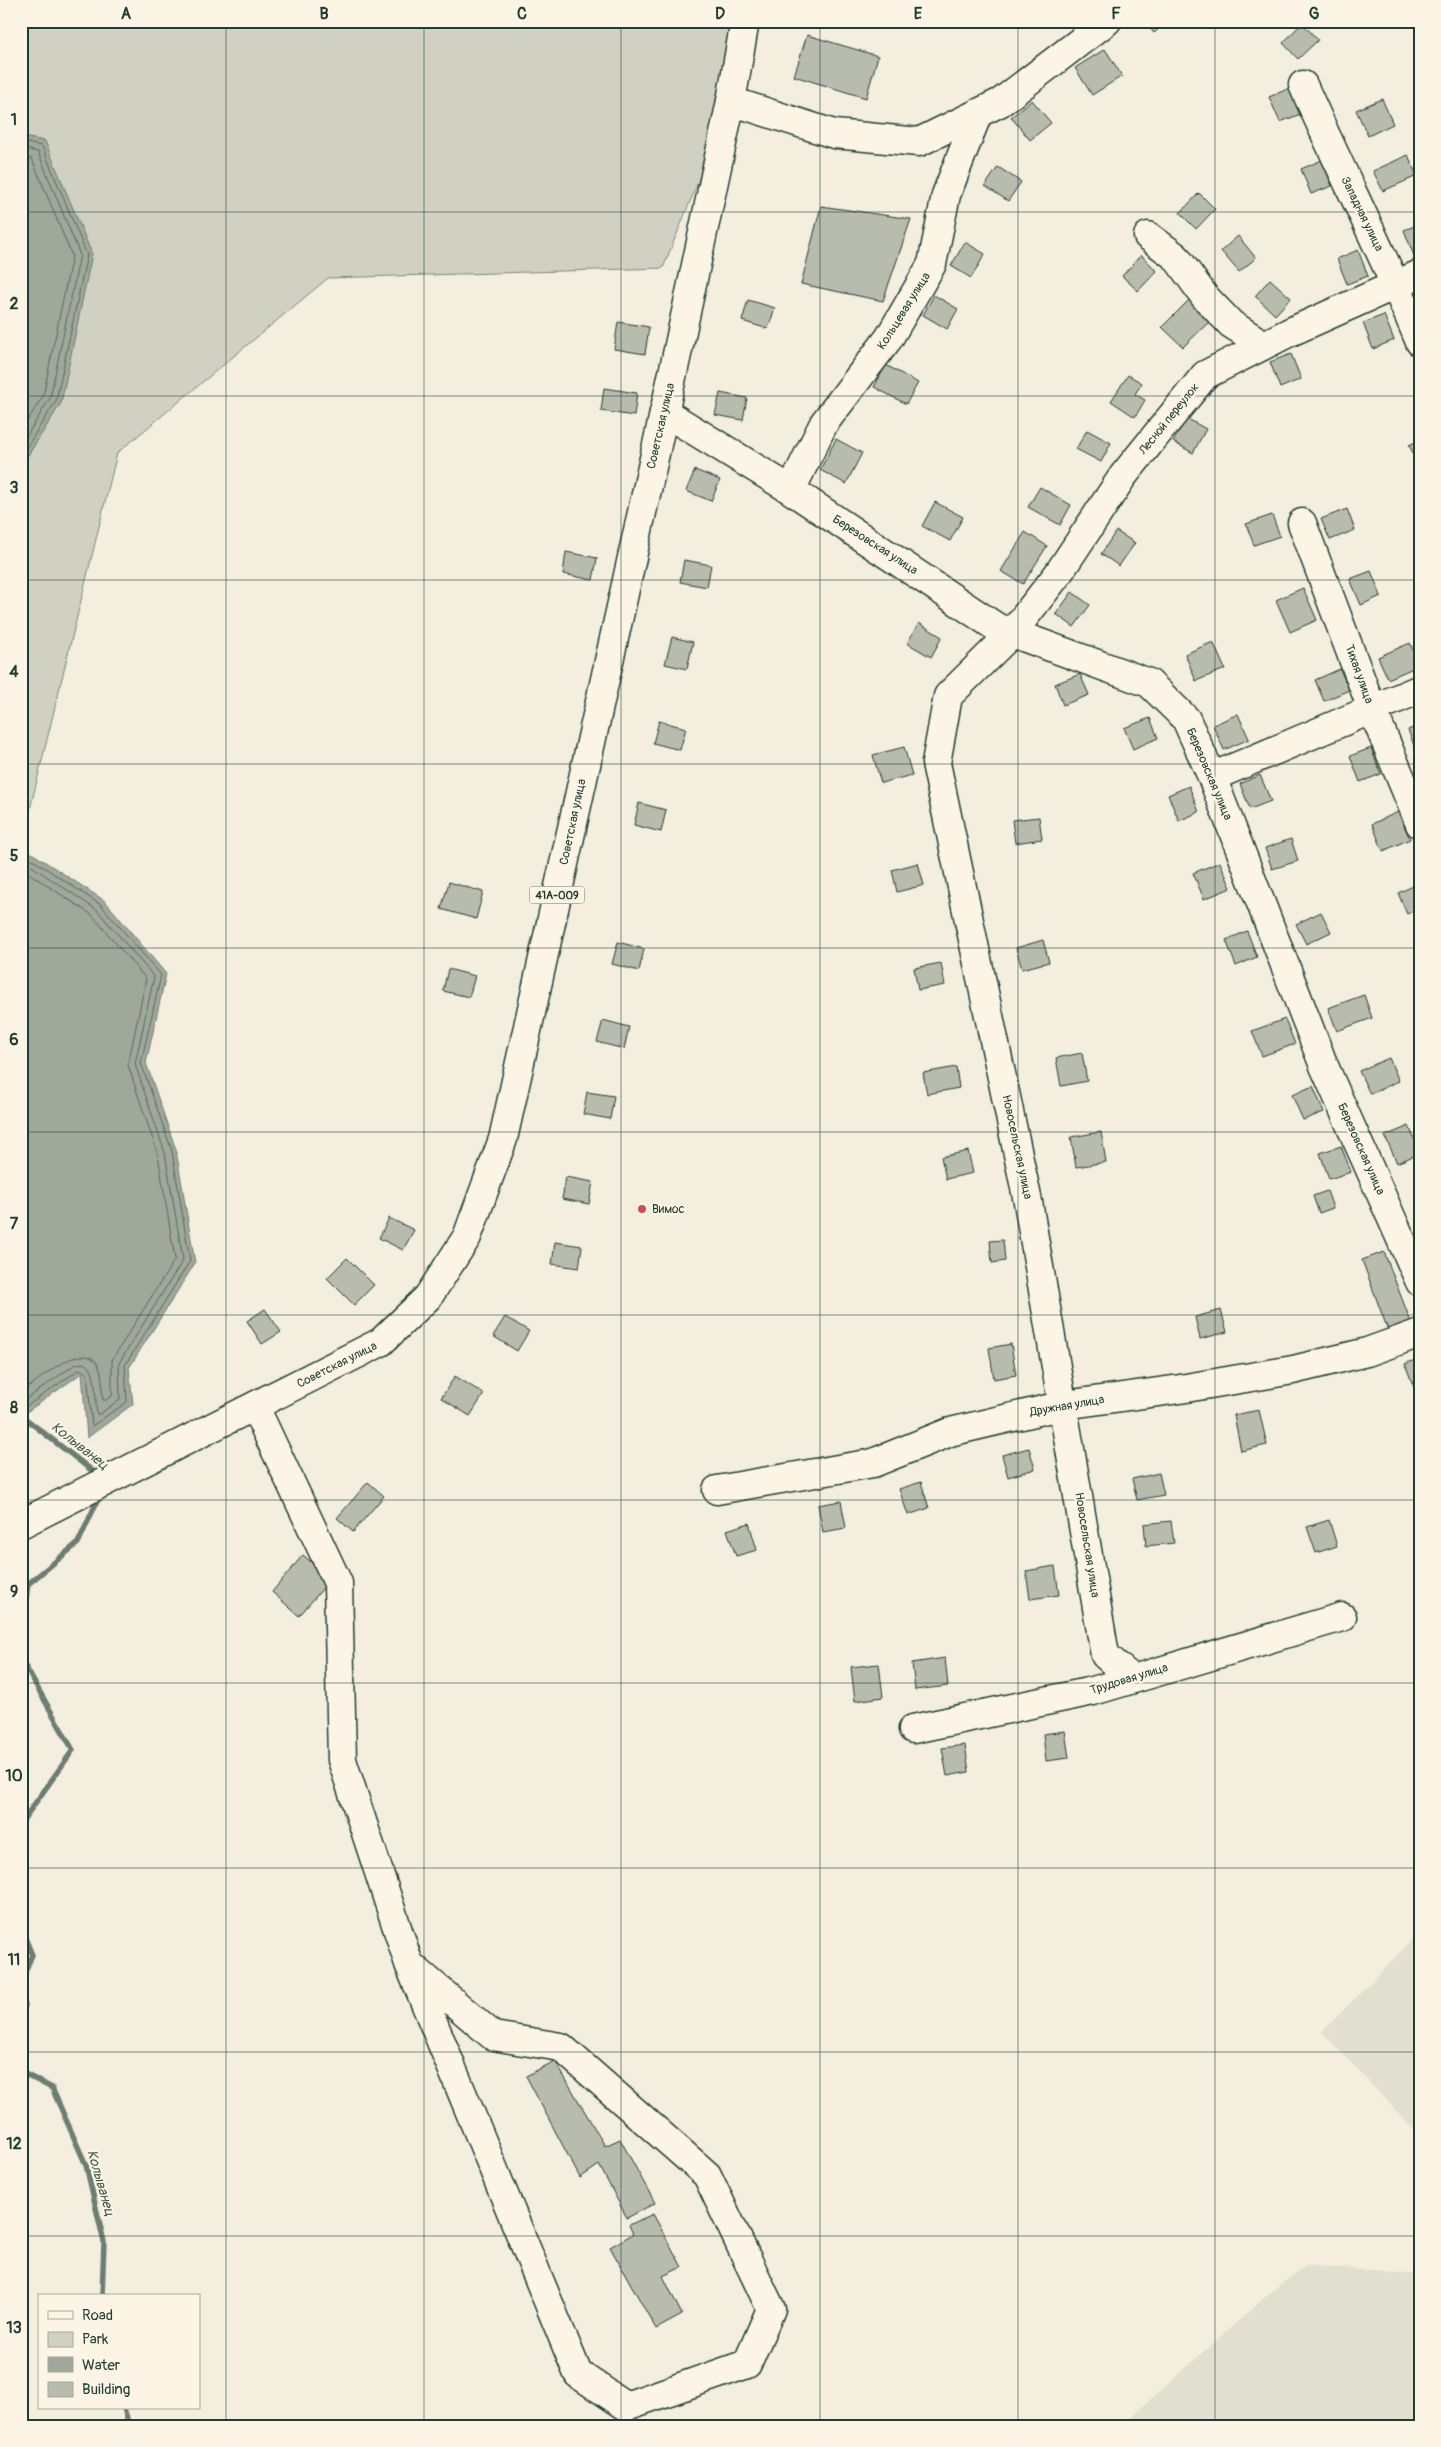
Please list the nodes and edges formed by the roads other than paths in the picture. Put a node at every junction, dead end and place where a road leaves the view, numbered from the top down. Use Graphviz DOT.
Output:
graph roads {
  1 [pos="745,21"];
  2 [pos="1107,21"];
  3 [pos="1303,85"];
  4 [pos="731,101"];
  5 [pos="978,113"];
  6 [pos="1148,236"];
  7 [pos="1408,280"];
  8 [pos="1420,342"];
  9 [pos="1264,345"];
  10 [pos="664,412"];
  11 [pos="791,490"];
  12 [pos="1302,523"];
  13 [pos="1012,633"];
  14 [pos="1420,689"];
  15 [pos="1372,709"];
  16 [pos="1212,777"];
  17 [pos="1420,824"];
  18 [pos="1420,1282"];
  19 [pos="1420,1333"];
  20 [pos="1064,1405"];
  21 [pos="255,1407"];
  22 [pos="717,1490"];
  23 [pos="21,1524"];
  24 [pos="1342,1617"];
  25 [pos="1131,1678"];
  26 [pos="913,1729"];
  27 [pos="409,1964"];
  1 -- 4 [label="street, Советская улица / 41А-009"];
  2 -- 5 [label="street"];
  3 -- 7 [label="street, Западная улица"];
  4 -- 5 [label="street"];
  4 -- 10 [label="street, Советская улица / 41А-009"];
  5 -- 11 [label="street, Кольцевая улица"];
  6 -- 9 [label="street"];
  7 -- 8 [label="street, Западная улица"];
  7 -- 9 [label="street, Лесной переулок"];
  9 -- 13 [label="street, Лесной переулок"];
  10 -- 11 [label="street, Березовская улица"];
  10 -- 21 [label="street, Советская улица / 41А-009"];
  11 -- 13 [label="street, Березовская улица"];
  12 -- 15 [label="street, Тихая улица"];
  13 -- 16 [label="street, Березовская улица"];
  13 -- 20 [label="street, Новосельская улица"];
  14 -- 15 [label="street"];
  15 -- 16 [label="street"];
  15 -- 17 [label="street, Тихая улица"];
  16 -- 18 [label="street, Березовская улица"];
  19 -- 20 [label="street, Дружная улица"];
  20 -- 22 [label="street, Дружная улица"];
  20 -- 25 [label="street, Новосельская улица"];
  21 -- 23 [label="street, Советская улица / 41А-009"];
  21 -- 27 [label="street"];
  24 -- 25 [label="street, Трудовая улица"];
  25 -- 26 [label="street, Трудовая улица"];
  27 -- 27 [label="street"];
}
